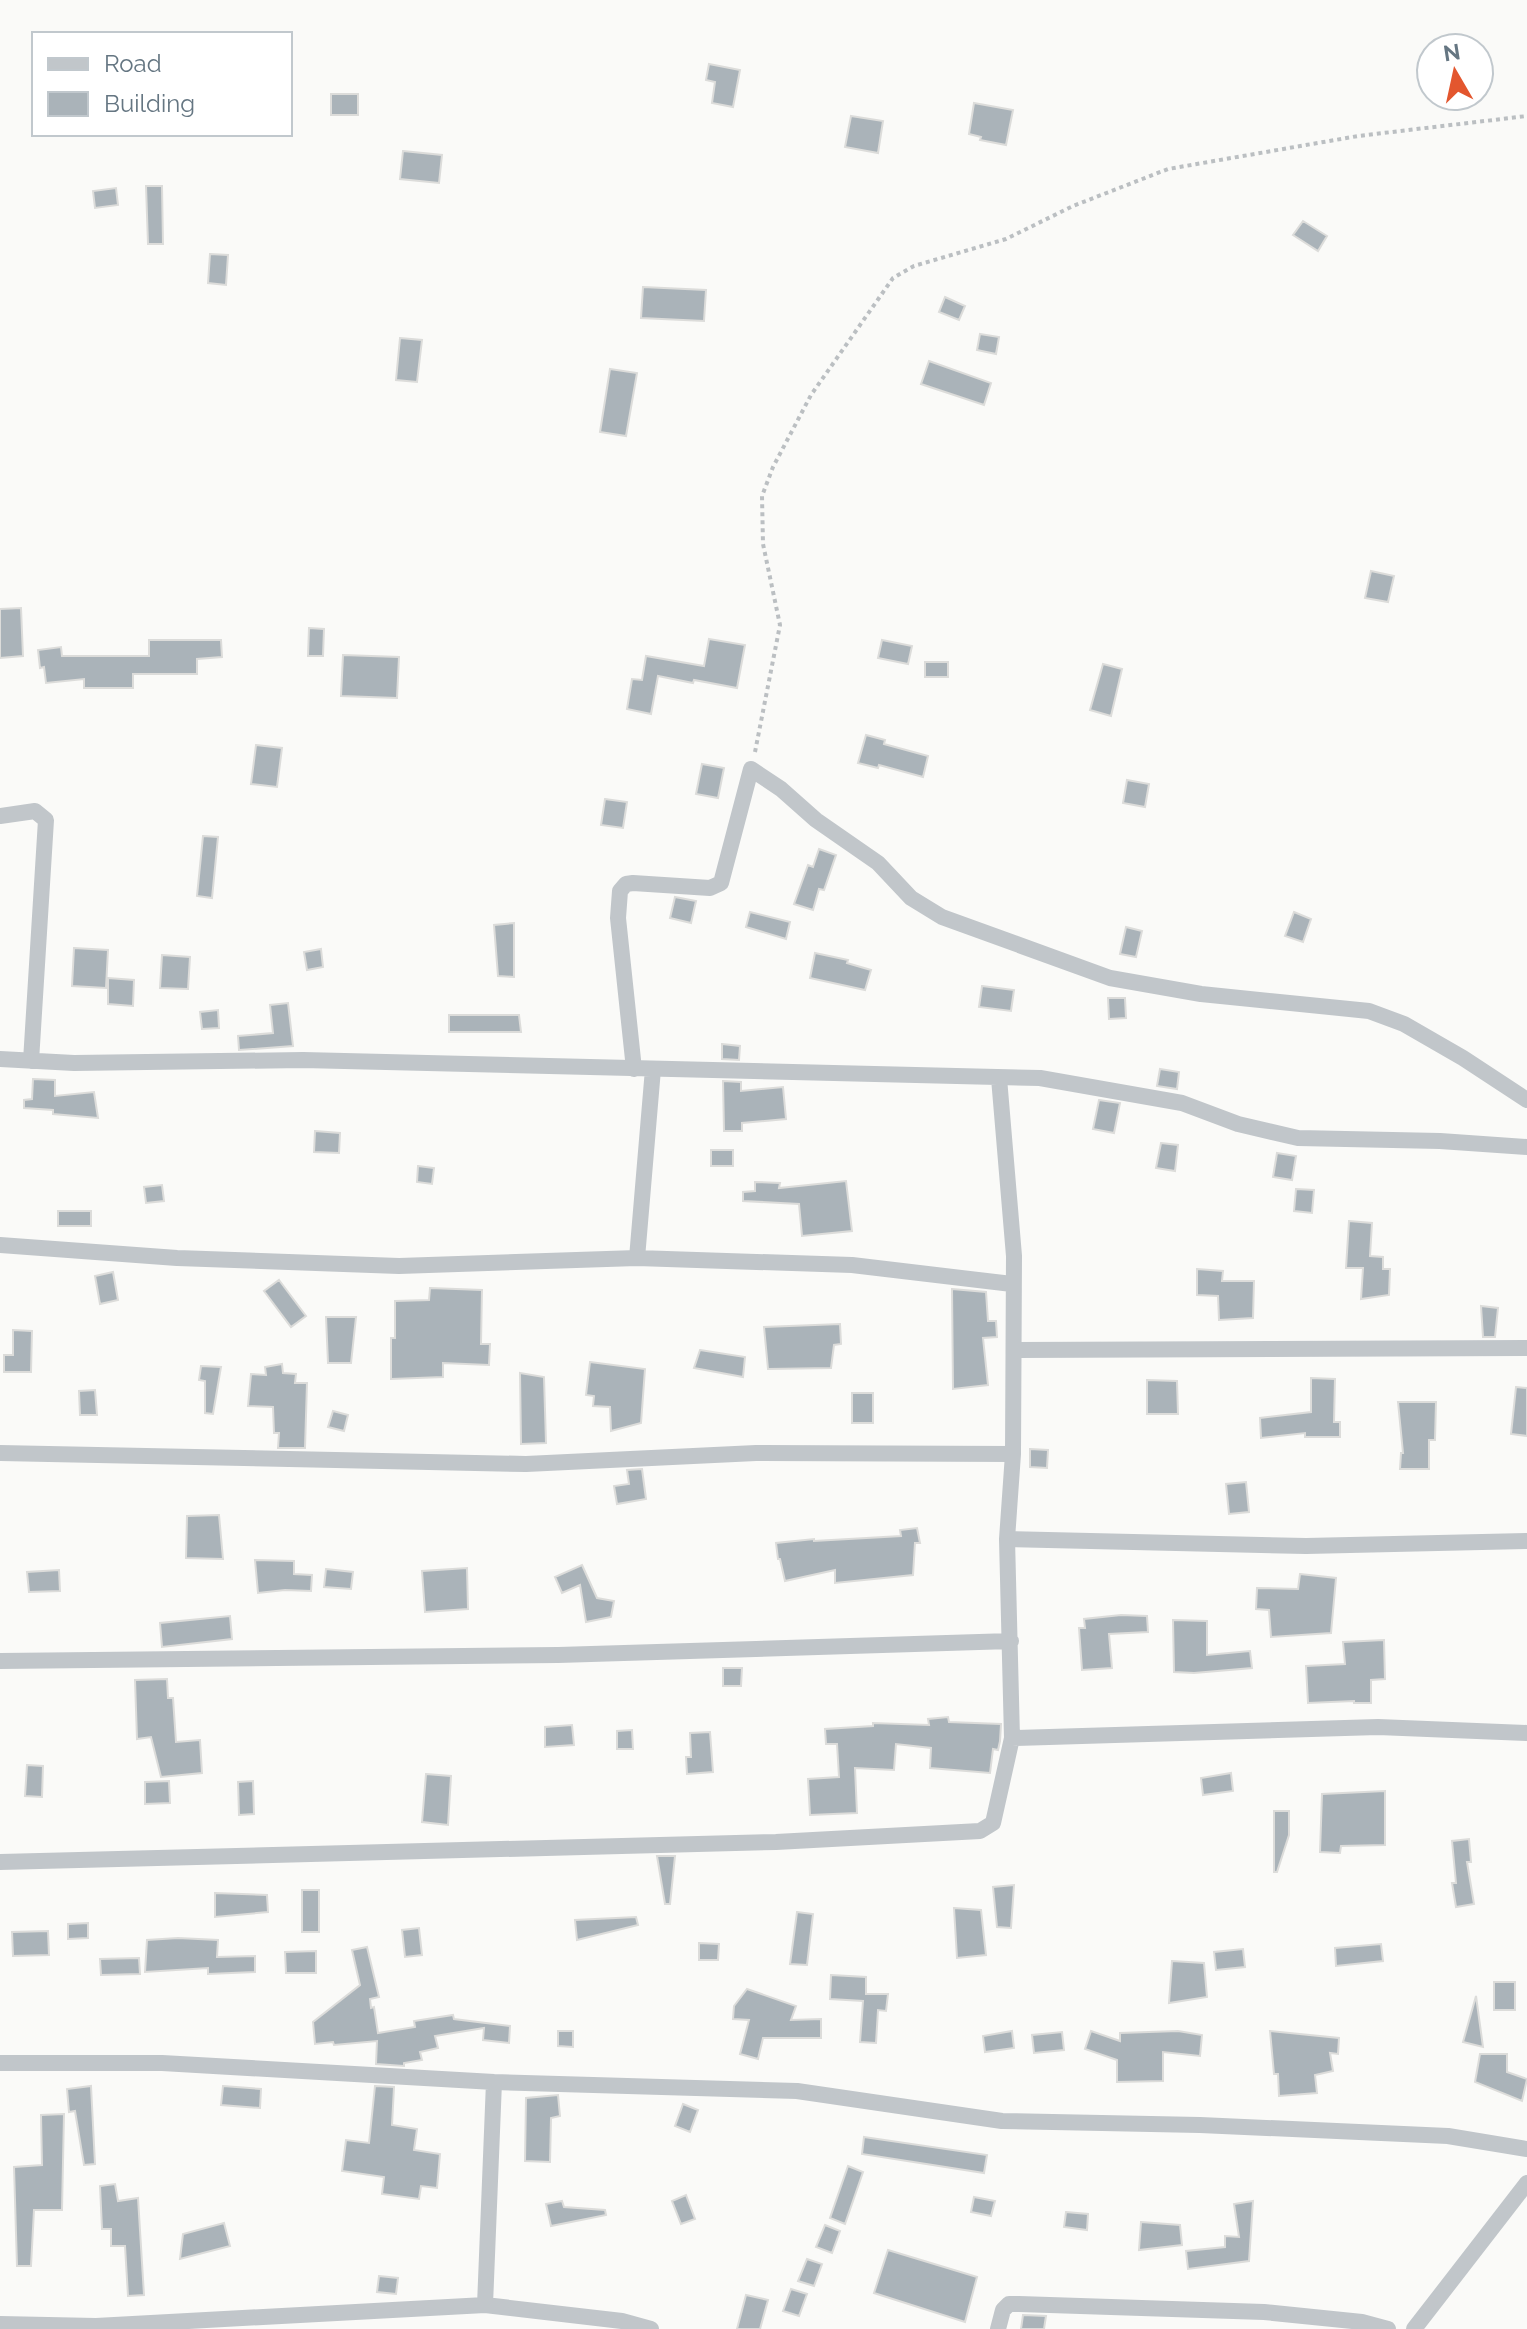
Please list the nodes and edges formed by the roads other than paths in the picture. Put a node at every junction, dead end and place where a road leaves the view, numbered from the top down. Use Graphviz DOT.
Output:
graph roads {
  1 [pos="0,816"];
  2 [pos="0,1059"];
  3 [pos="31,1061"];
  4 [pos="634,1069"];
  5 [pos="653,1069"];
  6 [pos="999,1078"];
  7 [pos="1527,1100"];
  8 [pos="1527,1147"];
  9 [pos="0,1245"];
  10 [pos="637,1258"];
  11 [pos="1012,1284"];
  12 [pos="1527,1348"];
  13 [pos="1014,1350"];
  14 [pos="0,1453"];
  15 [pos="1013,1454"];
  16 [pos="1007,1539"];
  17 [pos="1527,1541"];
  18 [pos="1011,1641"];
  19 [pos="0,1661"];
  20 [pos="1527,1733"];
  21 [pos="1012,1738"];
  22 [pos="0,1862"];
  23 [pos="0,2063"];
  24 [pos="494,2082"];
  25 [pos="1527,2149"];
  26 [pos="1527,2183"];
  27 [pos="485,2305"];
  28 [pos="0,2324"];
  29 [pos="622,2325"];
  30 [pos="96,2327"];
  31 [pos="651,2329"];
  32 [pos="998,2329"];
  33 [pos="1388,2329"];
  34 [pos="1414,2329"];
  1 -- 3 [label="street"];
  2 -- 3 [label="street"];
  3 -- 4 [label="street"];
  4 -- 5 [label="street"];
  4 -- 7 [label="street"];
  5 -- 6 [label="street"];
  5 -- 10 [label="street"];
  6 -- 8 [label="street"];
  6 -- 11 [label="street"];
  9 -- 10 [label="street"];
  10 -- 11 [label="street"];
  11 -- 13 [label="street"];
  12 -- 13 [label="street"];
  13 -- 15 [label="street"];
  14 -- 15 [label="street"];
  15 -- 16 [label="street"];
  16 -- 17 [label="street"];
  16 -- 18 [label="street"];
  18 -- 19 [label="street"];
  18 -- 21 [label="street"];
  20 -- 21 [label="street"];
  21 -- 22 [label="street"];
  23 -- 24 [label="street"];
  24 -- 25 [label="street"];
  24 -- 27 [label="street"];
  26 -- 34 [label="street"];
  27 -- 29 [label="street"];
  27 -- 30 [label="street"];
  28 -- 30 [label="street"];
  29 -- 31 [label="street"];
  32 -- 33 [label="street"];
}
